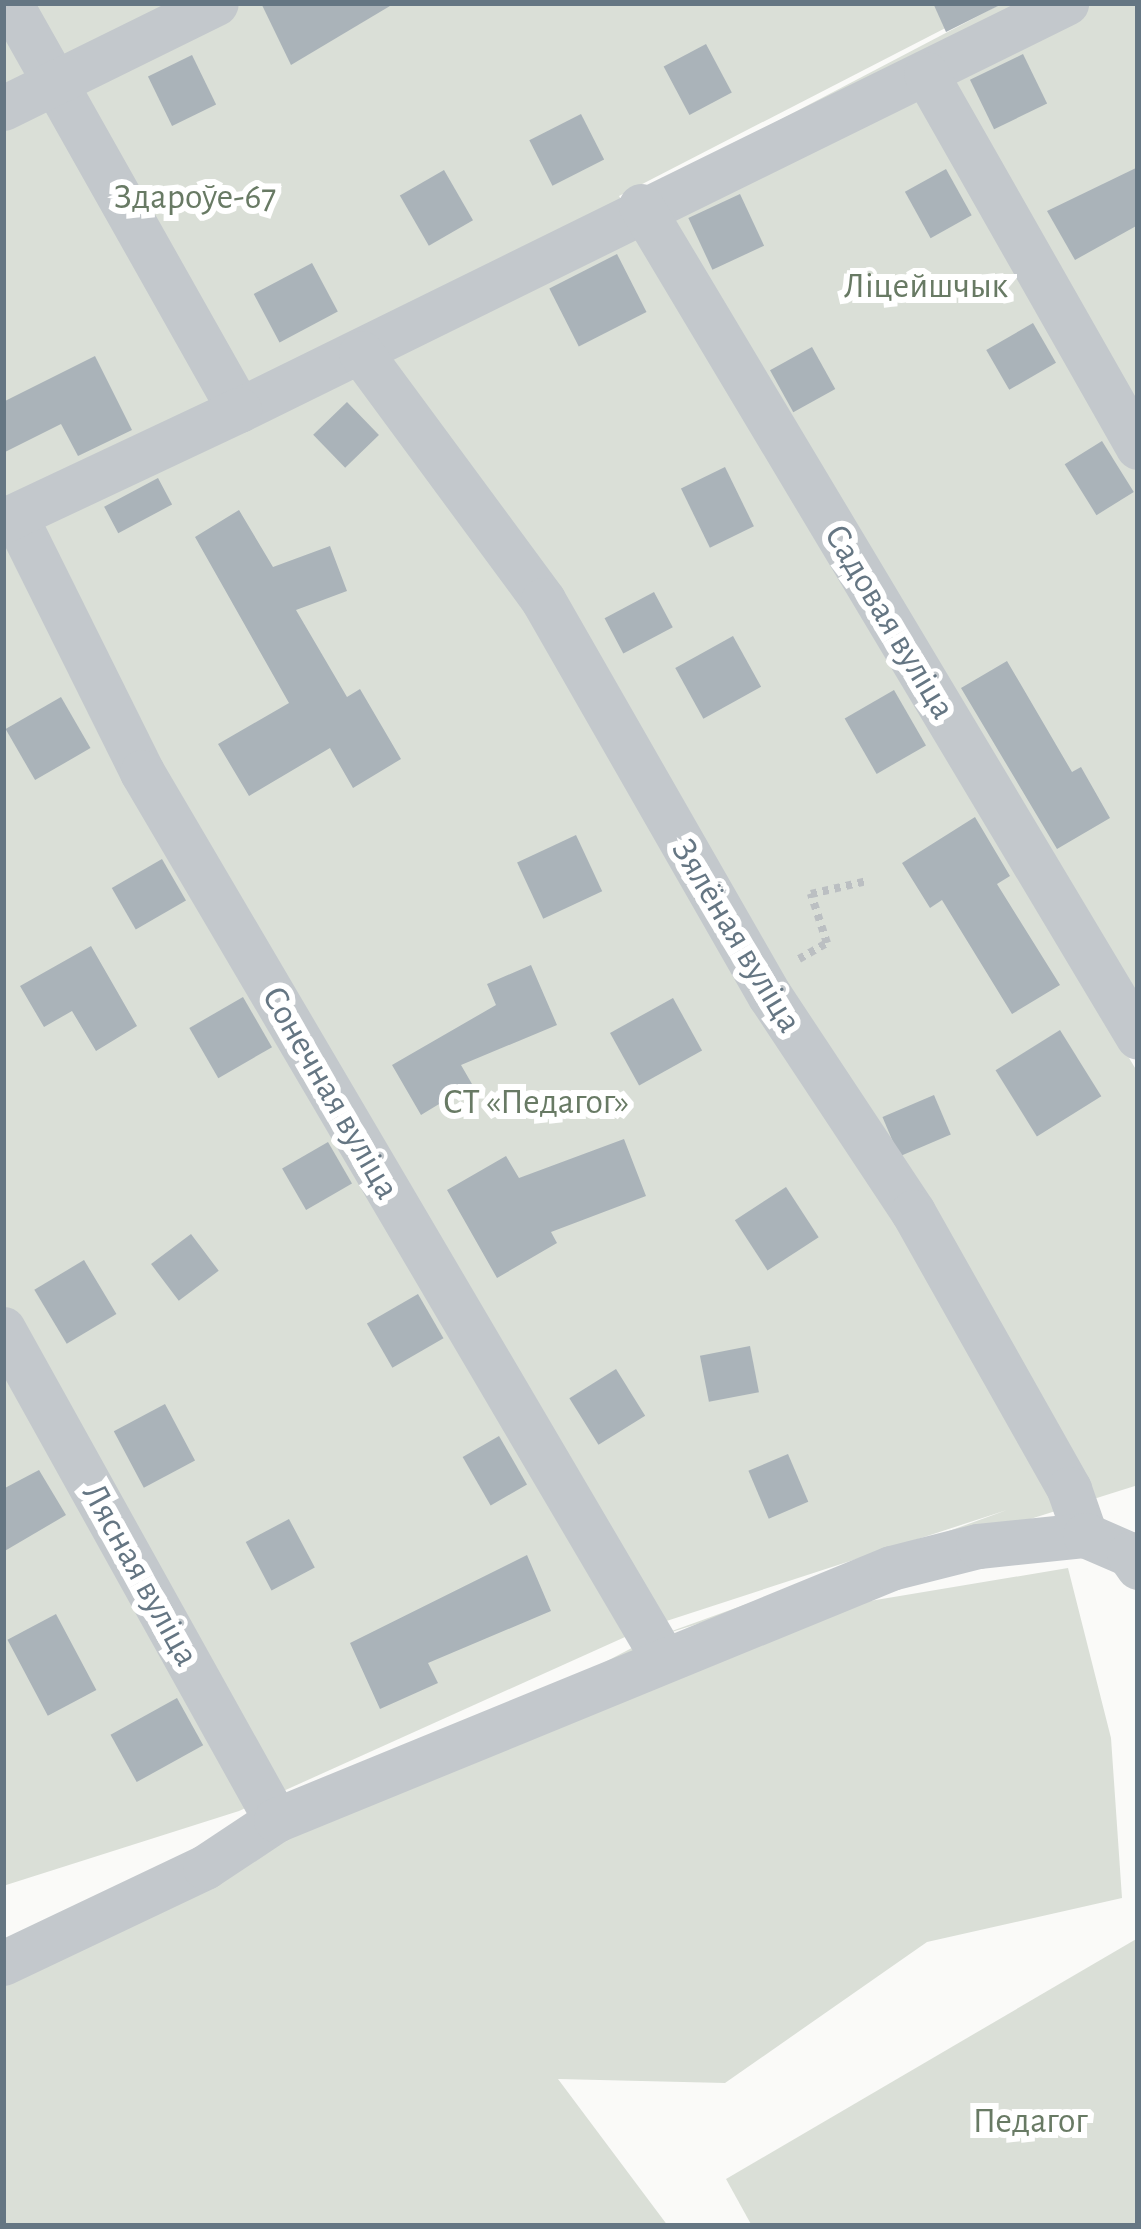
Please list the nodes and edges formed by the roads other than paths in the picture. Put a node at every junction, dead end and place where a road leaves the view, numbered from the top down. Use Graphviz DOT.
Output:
graph roads {
  1 [pos="10,3"];
  2 [pos="216,3"];
  3 [pos="1066,3"];
  4 [pos="926,74"];
  5 [pos="57,79"];
  6 [pos="3,108"];
  7 [pos="641,206"];
  8 [pos="361,352"];
  9 [pos="239,410"];
  10 [pos="1138,447"];
  11 [pos="9,519"];
  12 [pos="1138,1037"];
  13 [pos="3,1329"];
  14 [pos="1085,1535"];
  15 [pos="1135,1557"];
  16 [pos="664,1660"];
  17 [pos="276,1820"];
  18 [pos="3,1963"];
  1 -- 5 [label="street"];
  2 -- 5 [label="street"];
  3 -- 4 [label="street"];
  4 -- 7 [label="street"];
  4 -- 10 [label="street"];
  5 -- 6 [label="street"];
  5 -- 9 [label="street"];
  7 -- 8 [label="street"];
  7 -- 12 [label="street, Садовая вуліца"];
  8 -- 9 [label="street"];
  8 -- 14 [label="street, Зялёная вуліца"];
  9 -- 11 [label="street"];
  11 -- 16 [label="street, Сонечная вуліца"];
  13 -- 17 [label="street, Лясная вуліца"];
  14 -- 15 [label="street"];
  14 -- 16 [label="street"];
  16 -- 17 [label="street"];
  17 -- 18 [label="street"];
}
